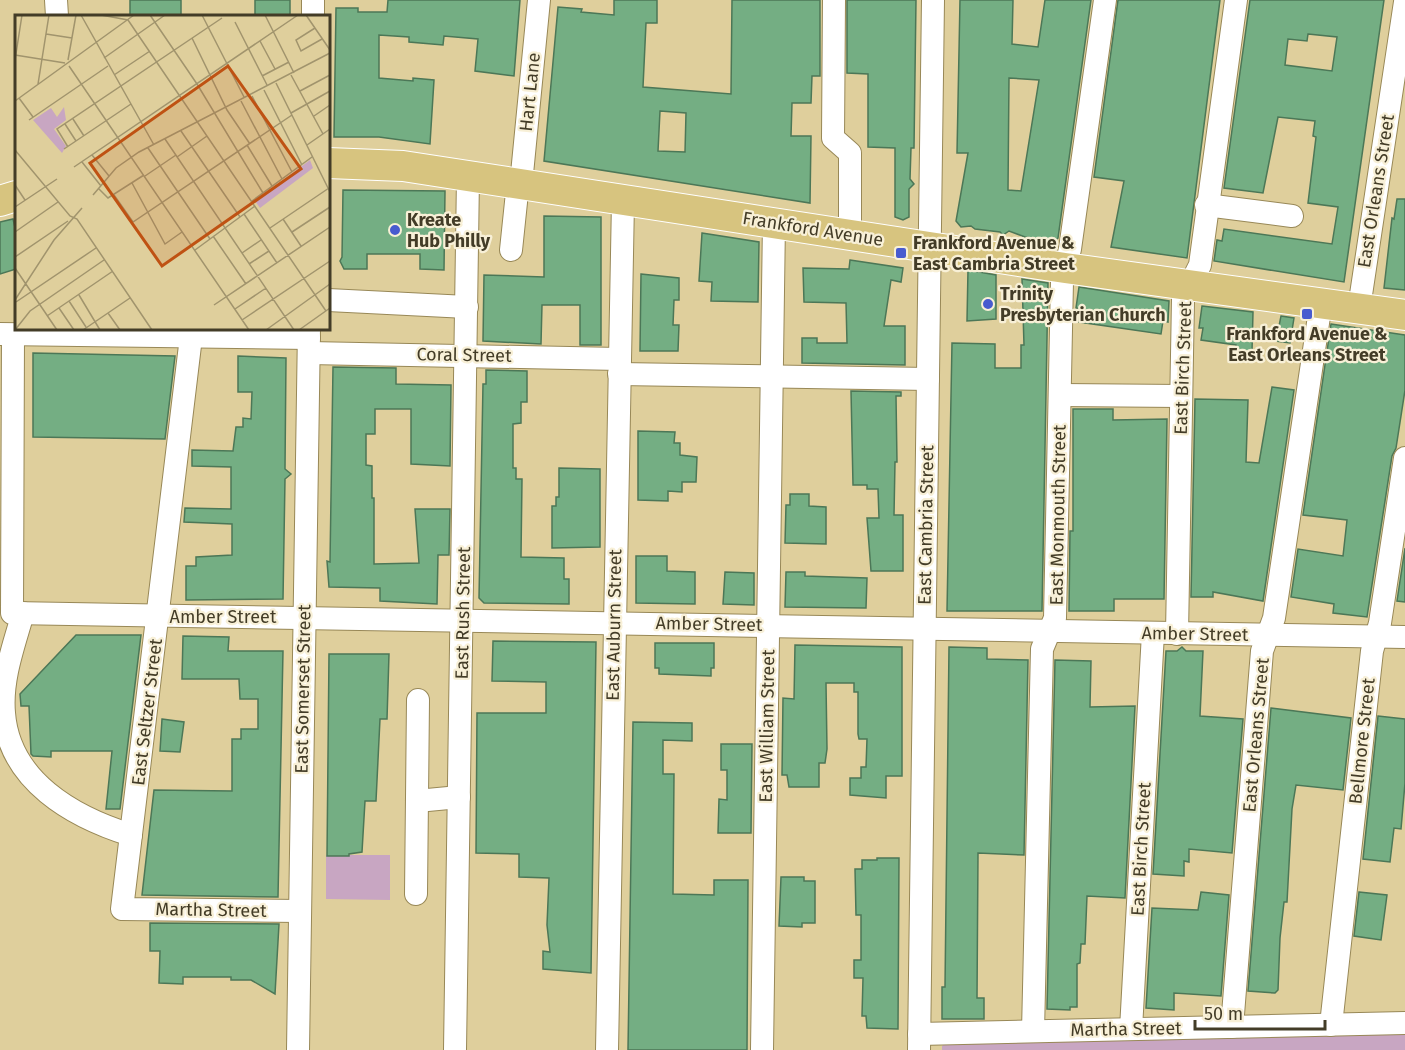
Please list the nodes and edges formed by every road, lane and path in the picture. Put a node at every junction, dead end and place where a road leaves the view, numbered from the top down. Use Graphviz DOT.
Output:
graph roads {
  1 [pos="56,0"];
  2 [pos="539,0"];
  3 [pos="834,0"];
  4 [pos="933,0"];
  5 [pos="1105,0"];
  6 [pos="1236,0"];
  7 [pos="1405,2"];
  8 [pos="57,15"];
  9 [pos="330,163"];
  10 [pos="468,177"];
  11 [pos="520,183"];
  12 [pos="15,196"];
  13 [pos="0,201"];
  14 [pos="622,201"];
  15 [pos="1206,205"];
  16 [pos="1292,216"];
  17 [pos="774,222"];
  18 [pos="850,234"];
  19 [pos="930,247"];
  20 [pos="511,250"];
  21 [pos="1065,268"];
  22 [pos="1189,284"];
  23 [pos="330,300"];
  24 [pos="1321,303"];
  25 [pos="467,307"];
  26 [pos="1359,308"];
  27 [pos="1405,315"];
  28 [pos="6,335"];
  29 [pos="191,337"];
  30 [pos="309,340"];
  31 [pos="466,355"];
  32 [pos="619,366"];
  33 [pos="772,376"];
  34 [pos="928,379"];
  35 [pos="1061,395"];
  36 [pos="1180,396"];
  37 [pos="1405,458"];
  38 [pos="18,613"];
  39 [pos="159,617"];
  40 [pos="304,618"];
  41 [pos="463,621"];
  42 [pos="614,622"];
  43 [pos="768,625"];
  44 [pos="925,627"];
  45 [pos="1051,630"];
  46 [pos="1153,633"];
  47 [pos="1177,634"];
  48 [pos="1267,636"];
  49 [pos="1375,636"];
  50 [pos="1405,637"];
  51 [pos="418,700"];
  52 [pos="459,797"];
  53 [pos="417,801"];
  54 [pos="131,835"];
  55 [pos="416,894"];
  56 [pos="122,909"];
  57 [pos="299,911"];
  58 [pos="1405,1023"];
  59 [pos="1331,1025"];
  60 [pos="1232,1027"];
  61 [pos="1131,1029"];
  62 [pos="1033,1031"];
  63 [pos="919,1042"];
  64 [pos="298,1050"];
  65 [pos="455,1050"];
  66 [pos="607,1050"];
  67 [pos="762,1050"];
  1 -- 8 [label="street"];
  2 -- 11 [label="street, Hart Lane"];
  3 -- 18 [label="street"];
  4 -- 19 [label="street, East Cambria Street"];
  5 -- 21 [label="street, East Monmouth Street"];
  6 -- 15 [label="street, East Birch Street"];
  7 -- 26 [label="street, East Orleans Street"];
  9 -- 10 [label="main road, Frankford Avenue"];
  10 -- 11 [label="main road, Frankford Avenue"];
  10 -- 25 [label="street, East Rush Street"];
  11 -- 14 [label="main road, Frankford Avenue"];
  11 -- 20 [label="street, Hart Lane"];
  12 -- 13 [label="main road"];
  14 -- 17 [label="main road, Frankford Avenue"];
  14 -- 32 [label="street, East Auburn Street"];
  15 -- 16 [label="street"];
  15 -- 22 [label="street, East Birch Street"];
  17 -- 18 [label="main road, Frankford Avenue"];
  17 -- 33 [label="street, East William Street"];
  18 -- 19 [label="main road, Frankford Avenue"];
  19 -- 21 [label="main road, Frankford Avenue"];
  19 -- 34 [label="street, East Cambria Street"];
  21 -- 22 [label="main road, Frankford Avenue"];
  21 -- 35 [label="street, East Monmouth Street"];
  22 -- 24 [label="main road, Frankford Avenue"];
  22 -- 36 [label="street, East Birch Street"];
  23 -- 25 [label="street"];
  24 -- 26 [label="main road, Frankford Avenue"];
  24 -- 48 [label="street, East Orleans Street"];
  25 -- 31 [label="street, East Rush Street"];
  26 -- 27 [label="main road, Frankford Avenue"];
  28 -- 29 [label="street, Coral Street"];
  28 -- 38 [label="street"];
  29 -- 30 [label="street, Coral Street"];
  29 -- 39 [label="street, East Seltzer Street"];
  30 -- 31 [label="street, Coral Street"];
  30 -- 40 [label="street, East Somerset Street"];
  31 -- 32 [label="street, Coral Street"];
  31 -- 41 [label="street, East Rush Street"];
  32 -- 33 [label="street, Coral Street"];
  32 -- 42 [label="street, East Auburn Street"];
  33 -- 34 [label="street, Coral Street"];
  33 -- 43 [label="street, East William Street"];
  34 -- 44 [label="street, East Cambria Street"];
  35 -- 36 [label="street"];
  35 -- 45 [label="street, East Monmouth Street"];
  36 -- 47 [label="street, East Birch Street"];
  37 -- 49 [label="street, Bellmore Street"];
  38 -- 39 [label="street, Amber Street"];
  38 -- 54 [label="street"];
  39 -- 40 [label="street, Amber Street"];
  39 -- 54 [label="street, East Seltzer Street"];
  40 -- 41 [label="street, Amber Street"];
  40 -- 57 [label="street, East Somerset Street"];
  41 -- 42 [label="street, Amber Street"];
  41 -- 52 [label="street, East Rush Street"];
  42 -- 43 [label="street, Amber Street"];
  42 -- 66 [label="street, East Auburn Street"];
  43 -- 44 [label="street, Amber Street"];
  43 -- 67 [label="street, East William Street"];
  44 -- 45 [label="street, Amber Street"];
  44 -- 63 [label="street, East Cambria Street"];
  45 -- 46 [label="street, Amber Street"];
  45 -- 62 [label="street, East Monmouth Street"];
  46 -- 47 [label="street, Amber Street"];
  46 -- 61 [label="street, East Birch Street"];
  47 -- 48 [label="street, Amber Street"];
  48 -- 49 [label="street, Amber Street"];
  48 -- 60 [label="street, East Orleans Street"];
  49 -- 50 [label="street, Amber Street"];
  49 -- 59 [label="street, Bellmore Street"];
  51 -- 53 [label="street"];
  52 -- 53 [label="street"];
  52 -- 65 [label="street, East Rush Street"];
  53 -- 55 [label="street"];
  54 -- 56 [label="street, East Seltzer Street"];
  56 -- 57 [label="street, Martha Street"];
  57 -- 64 [label="street, East Somerset Street"];
  58 -- 59 [label="street, Martha Street"];
  59 -- 60 [label="street, Martha Street"];
  60 -- 61 [label="street, Martha Street"];
  61 -- 62 [label="street, Martha Street"];
  62 -- 63 [label="street, Martha Street"];
}
